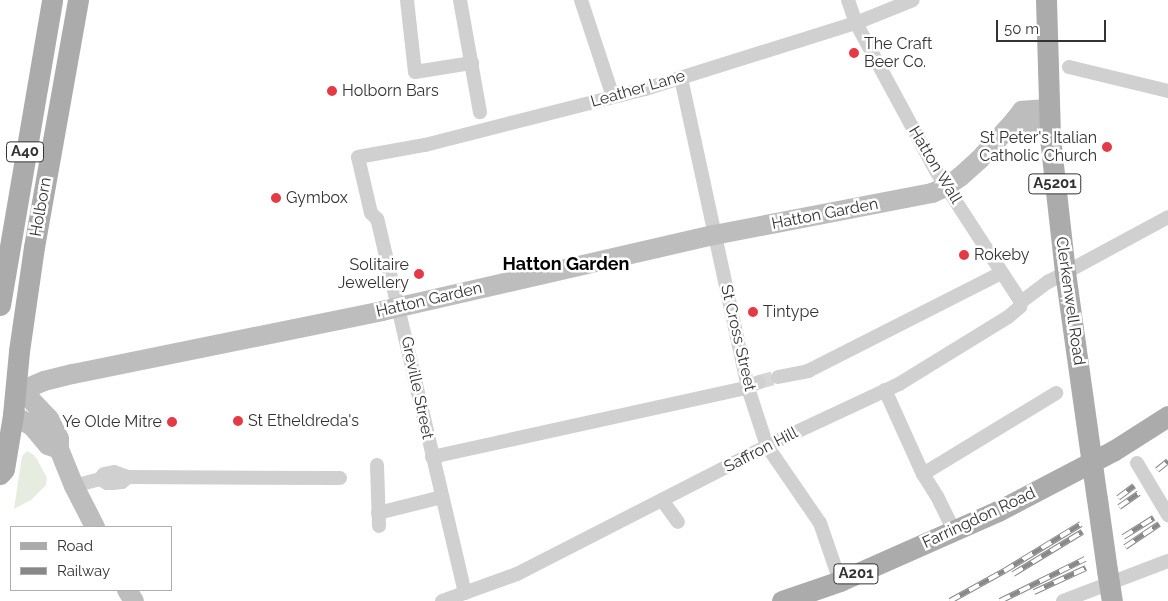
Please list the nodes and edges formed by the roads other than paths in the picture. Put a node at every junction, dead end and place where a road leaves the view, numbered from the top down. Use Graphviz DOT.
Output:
graph roads {
  1 [pos="52,0"];
  2 [pos="78,0"];
  3 [pos="407,0"];
  4 [pos="460,0"];
  5 [pos="581,0"];
  6 [pos="848,0"];
  7 [pos="913,0"];
  8 [pos="1046,0"];
  9 [pos="856,23"];
  10 [pos="472,63"];
  11 [pos="1069,67"];
  12 [pos="681,78"];
  13 [pos="1168,91"];
  14 [pos="613,97"];
  15 [pos="480,112"];
  16 [pos="1049,116"];
  17 [pos="358,157"];
  18 [pos="946,187"];
  19 [pos="1168,217"];
  20 [pos="714,235"];
  21 [pos="1001,272"];
  22 [pos="1065,272"];
  23 [pos="1021,302"];
  24 [pos="0,305"];
  25 [pos="399,306"];
  26 [pos="778,377"];
  27 [pos="13,384"];
  28 [pos="754,385"];
  29 [pos="885,390"];
  30 [pos="1056,393"];
  31 [pos="7,410"];
  32 [pos="1168,416"];
  33 [pos="767,446"];
  34 [pos="59,449"];
  35 [pos="432,457"];
  36 [pos="1090,462"];
  37 [pos="1137,463"];
  38 [pos="377,465"];
  39 [pos="0,474"];
  40 [pos="923,474"];
  41 [pos="340,478"];
  42 [pos="74,486"];
  43 [pos="442,497"];
  44 [pos="662,500"];
  45 [pos="1168,515"];
  46 [pos="678,522"];
  47 [pos="95,526"];
  48 [pos="954,531"];
  49 [pos="1168,561"];
  50 [pos="840,581"];
  51 [pos="1109,585"];
  52 [pos="465,593"];
  53 [pos="442,601"];
  54 [pos="782,601"];
  55 [pos="1063,601"];
  1 -- 24 [label="main road, Holborn / A40"];
  2 -- 27 [label="main road, Holborn / A40"];
  3 -- 10 [label="street"];
  4 -- 10 [label="street"];
  5 -- 14 [label="street"];
  6 -- 9 [label="street, Hatton Wall"];
  7 -- 9 [label="street, Leather Lane"];
  8 -- 16 [label="main road, Clerkenwell Road / A5201"];
  9 -- 12 [label="street, Leather Lane"];
  9 -- 18 [label="street, Hatton Wall"];
  10 -- 15 [label="street"];
  11 -- 13 [label="street"];
  12 -- 14 [label="street, Leather Lane"];
  12 -- 20 [label="street, St Cross Street"];
  14 -- 17 [label="street, Leather Lane"];
  16 -- 18 [label="main road, Hatton Garden"];
  16 -- 22 [label="main road, Clerkenwell Road / A5201"];
  17 -- 25 [label="street, Greville Street"];
  18 -- 20 [label="main road, Hatton Garden"];
  18 -- 21 [label="street, Hatton Wall"];
  19 -- 22 [label="street, Saffron Hill"];
  20 -- 25 [label="main road, Hatton Garden"];
  20 -- 28 [label="street, St Cross Street"];
  21 -- 23 [label="street, Hatton Wall"];
  21 -- 26 [label="street"];
  22 -- 23 [label="street, Saffron Hill"];
  22 -- 36 [label="main road, Clerkenwell Road / A5201"];
  23 -- 29 [label="street, Saffron Hill"];
  25 -- 27 [label="main road, Hatton Garden"];
  25 -- 35 [label="street, Greville Street"];
  27 -- 31 [label="main road, A40"];
  27 -- 34 [label="main road"];
  28 -- 33 [label="street, St Cross Street"];
  28 -- 35 [label="street"];
  29 -- 33 [label="street, Saffron Hill"];
  29 -- 40 [label="street"];
  30 -- 40 [label="street"];
  31 -- 34 [label="main road"];
  31 -- 39 [label="main road, A40"];
  32 -- 36 [label="main road, Farringdon Road / A201"];
  33 -- 44 [label="street, Saffron Hill"];
  33 -- 50 [label="street, St Cross Street"];
  34 -- 42 [label="main road"];
  35 -- 43 [label="street, Greville Street"];
  36 -- 48 [label="main road, Farringdon Road / A201"];
  36 -- 51 [label="main road, Clerkenwell Road / A5201, bridge"];
  37 -- 45 [label="street, bridge"];
  38 -- 43 [label="street"];
  40 -- 48 [label="street"];
  41 -- 42 [label="street"];
  42 -- 47 [label="main road"];
  43 -- 52 [label="street, Greville Street"];
  44 -- 46 [label="street"];
  44 -- 52 [label="street, Saffron Hill"];
  48 -- 50 [label="main road, Farringdon Road / A201"];
  49 -- 51 [label="street"];
  50 -- 54 [label="main road, Farringdon Road / A201"];
  51 -- 55 [label="street"];
  52 -- 53 [label="street, Saffron Hill"];
}
